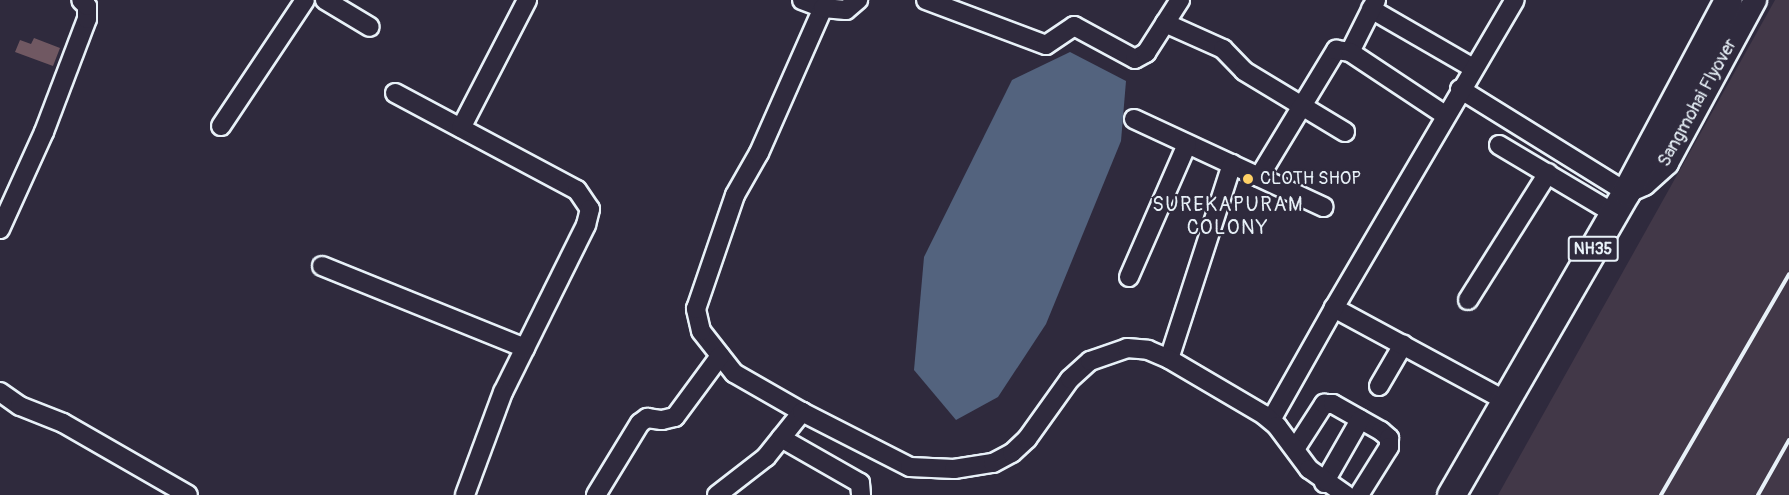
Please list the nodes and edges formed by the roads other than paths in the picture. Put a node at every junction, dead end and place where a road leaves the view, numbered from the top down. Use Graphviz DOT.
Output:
graph roads {
  1 [pos="81,0"];
  2 [pos="305,0"];
  3 [pos="325,0"];
  4 [pos="527,0"];
  5 [pos="802,0"];
  6 [pos="858,0"];
  7 [pos="926,0"];
  8 [pos="1180,0"];
  9 [pos="1515,0"];
  10 [pos="1728,0"];
  11 [pos="1755,0"];
  12 [pos="1374,5"];
  13 [pos="823,8"];
  14 [pos="1166,23"];
  15 [pos="370,27"];
  16 [pos="1350,52"];
  17 [pos="1473,68"];
  18 [pos="1460,89"];
  19 [pos="395,93"];
  20 [pos="1302,106"];
  21 [pos="1445,115"];
  22 [pos="1134,119"];
  23 [pos="221,126"];
  24 [pos="461,128"];
  25 [pos="1346,132"];
  26 [pos="1187,144"];
  27 [pos="1499,145"];
  28 [pos="1232,164"];
  29 [pos="1548,173"];
  30 [pos="1259,177"];
  31 [pos="1620,202"];
  32 [pos="1324,207"];
  33 [pos="0,229"];
  34 [pos="322,266"];
  35 [pos="1129,277"];
  36 [pos="1468,300"];
  37 [pos="1334,308"];
  38 [pos="1403,345"];
  39 [pos="525,348"];
  40 [pos="720,356"];
  41 [pos="1169,359"];
  42 [pos="1379,387"];
  43 [pos="0,392"];
  44 [pos="1506,401"];
  45 [pos="802,412"];
  46 [pos="1271,420"];
  47 [pos="1360,420"];
  48 [pos="781,438"];
  49 [pos="1295,449"];
  50 [pos="1324,483"];
  51 [pos="188,495"];
  52 [pos="465,495"];
  53 [pos="596,495"];
  54 [pos="717,495"];
  55 [pos="861,495"];
  56 [pos="1346,495"];
  57 [pos="1359,495"];
  58 [pos="1451,495"];
  1 -- 33 [label="street"];
  2 -- 23 [label="street"];
  3 -- 15 [label="street"];
  4 -- 24 [label="street"];
  5 -- 13 [label="street"];
  6 -- 13 [label="street"];
  7 -- 14 [label="street"];
  8 -- 14 [label="street"];
  9 -- 17 [label="street"];
  10 -- 31 [label="highway, NH35"];
  11 -- 31 [label="main road, Sangmohai Flyover"];
  12 -- 16 [label="street"];
  12 -- 17 [label="street"];
  13 -- 40 [label="street"];
  14 -- 20 [label="street"];
  16 -- 20 [label="street"];
  16 -- 21 [label="street"];
  17 -- 18 [label="street"];
  18 -- 21 [label="street"];
  18 -- 31 [label="street"];
  19 -- 24 [label="street"];
  20 -- 25 [label="street"];
  20 -- 30 [label="street"];
  21 -- 37 [label="street"];
  22 -- 26 [label="street"];
  24 -- 39 [label="street"];
  26 -- 28 [label="street"];
  26 -- 35 [label="street"];
  27 -- 29 [label="street"];
  28 -- 30 [label="street"];
  28 -- 41 [label="street"];
  29 -- 31 [label="street"];
  29 -- 36 [label="street"];
  30 -- 32 [label="street"];
  31 -- 44 [label="highway, NH35"];
  34 -- 39 [label="street"];
  37 -- 38 [label="street"];
  37 -- 46 [label="street"];
  38 -- 42 [label="street"];
  38 -- 44 [label="street"];
  39 -- 52 [label="street"];
  40 -- 45 [label="street"];
  40 -- 53 [label="street"];
  41 -- 45 [label="street"];
  41 -- 46 [label="street"];
  43 -- 51 [label="street"];
  44 -- 58 [label="highway, NH35"];
  45 -- 48 [label="street"];
  46 -- 49 [label="street"];
  47 -- 49 [label="street"];
  47 -- 50 [label="street"];
  47 -- 57 [label="street"];
  48 -- 54 [label="street"];
  48 -- 55 [label="street"];
  49 -- 50 [label="street"];
  50 -- 56 [label="street"];
}
